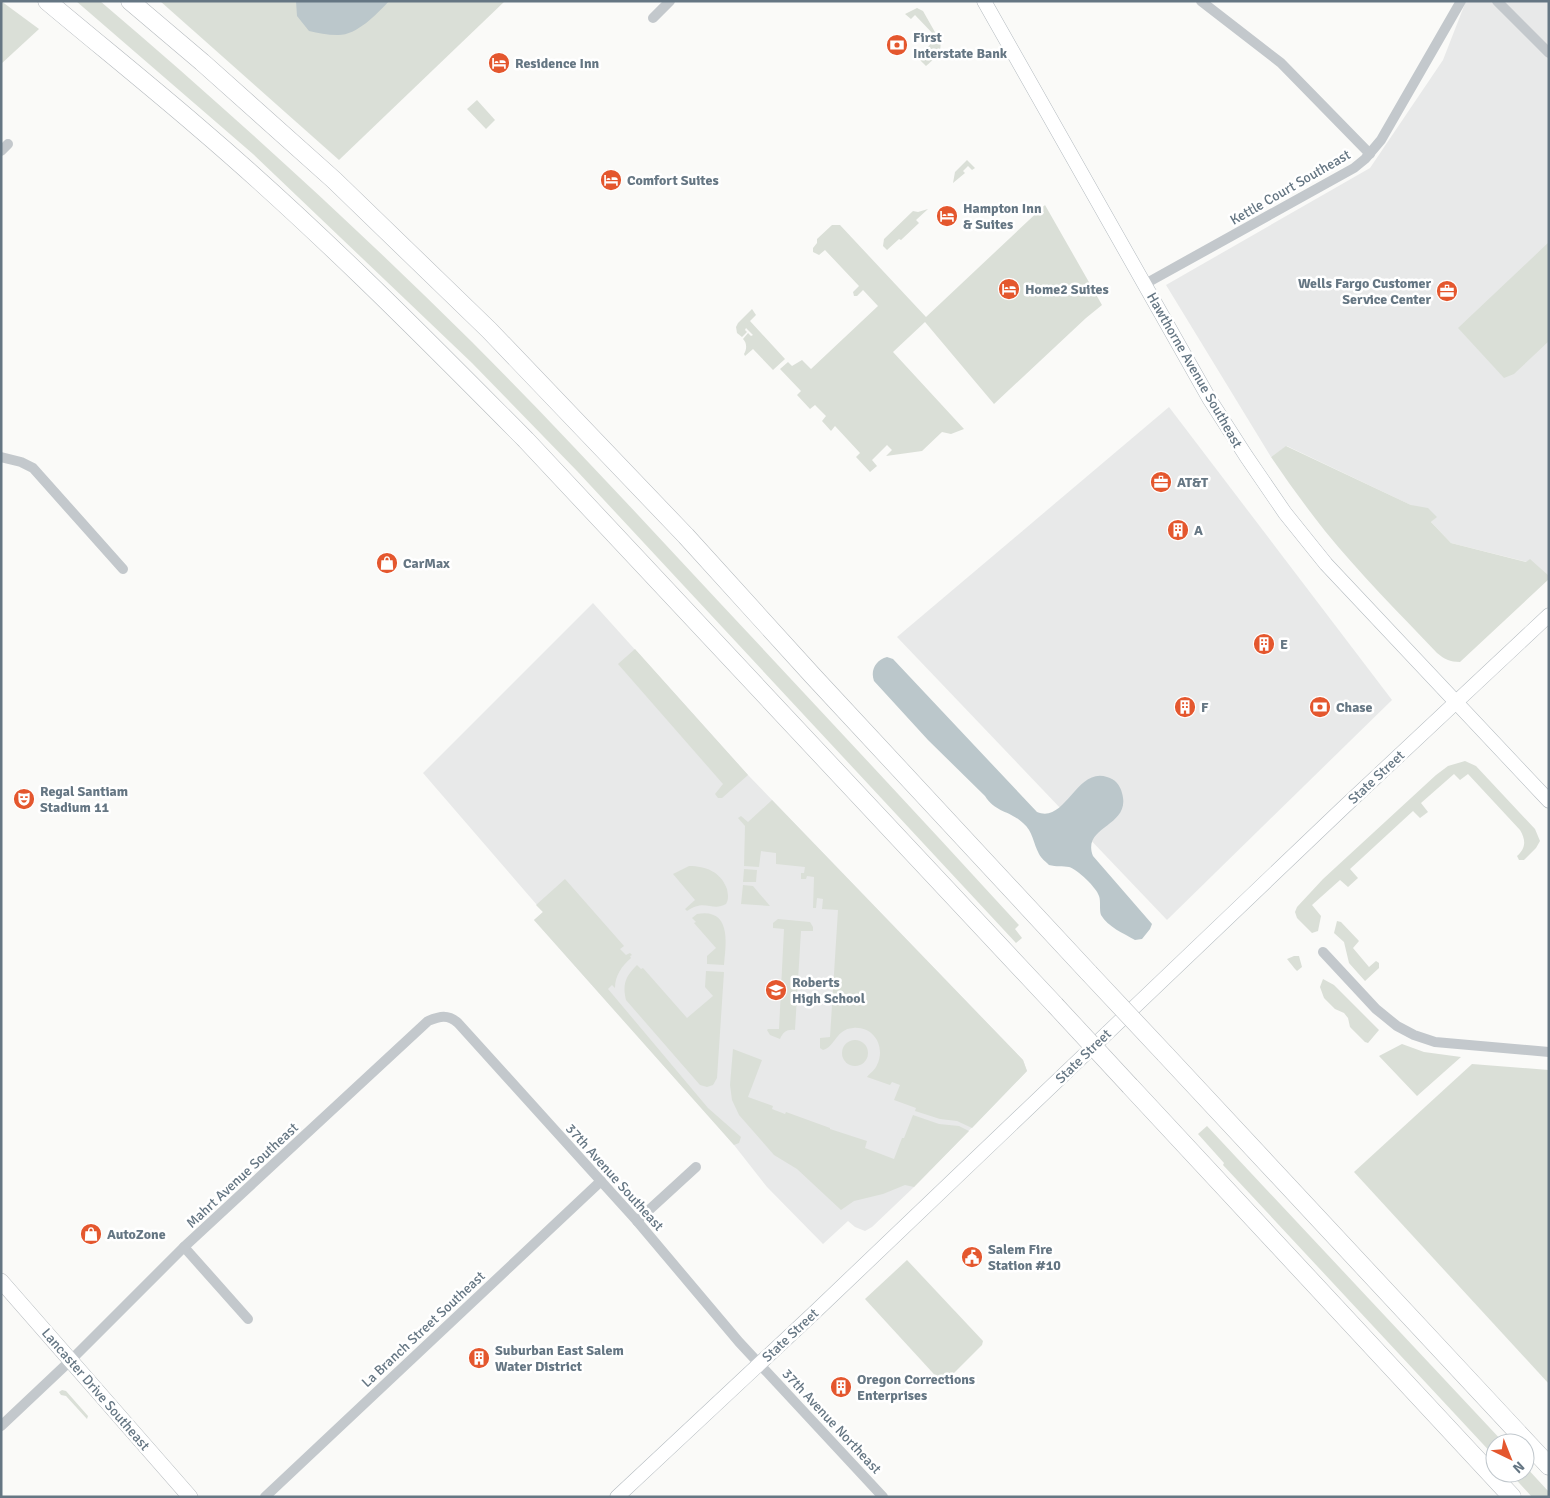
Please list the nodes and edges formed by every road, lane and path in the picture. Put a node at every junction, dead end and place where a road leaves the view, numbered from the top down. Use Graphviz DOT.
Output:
graph roads {
  1 [pos="47,1"];
  2 [pos="130,1"];
  3 [pos="134,1"];
  4 [pos="670,1"];
  5 [pos="984,1"];
  6 [pos="1201,1"];
  7 [pos="1461,1"];
  8 [pos="1497,1"];
  9 [pos="653,18"];
  10 [pos="154,20"];
  11 [pos="1549,54"];
  12 [pos="1370,154"];
  13 [pos="1145,284"];
  14 [pos="1,457"];
  15 [pos="123,569"];
  16 [pos="1549,615"];
  17 [pos="1456,702"];
  18 [pos="1549,801"];
  19 [pos="1323,952"];
  20 [pos="444,1016"];
  21 [pos="1549,1052"];
  22 [pos="696,1167"];
  23 [pos="601,1181"];
  24 [pos="637,1221"];
  25 [pos="184,1247"];
  26 [pos="1,1281"];
  27 [pos="248,1319"];
  28 [pos="71,1360"];
  29 [pos="760,1364"];
  30 [pos="1,1426"];
  31 [pos="1549,1466"];
  32 [pos="190,1497"];
  33 [pos="265,1497"];
  34 [pos="617,1497"];
  35 [pos="884,1497"];
  36 [pos="1512,1497"];
  1 -- 36 [label="highway, bridge"];
  2 -- 10 [label="highway"];
  3 -- 10 [label="highway"];
  4 -- 9 [label="street"];
  5 -- 13 [label="main road, Hawthorne Avenue Southeast"];
  6 -- 12 [label="street"];
  7 -- 12 [label="street, Kettle Court Southeast"];
  8 -- 11 [label="street"];
  10 -- 31 [label="highway, bridge"];
  12 -- 13 [label="street, Kettle Court Southeast"];
  13 -- 17 [label="main road, Hawthorne Avenue Southeast"];
  14 -- 15 [label="street"];
  16 -- 17 [label="main road, State Street"];
  17 -- 18 [label="main road, Hawthorne Avenue Southeast"];
  17 -- 29 [label="main road, State Street"];
  19 -- 21 [label="street"];
  20 -- 23 [label="street, 37th Avenue Southeast"];
  20 -- 25 [label="street, Mahrt Avenue Southeast"];
  22 -- 24 [label="street"];
  23 -- 24 [label="street, 37th Avenue Southeast"];
  23 -- 33 [label="street, La Branch Street Southeast"];
  24 -- 29 [label="street, 37th Avenue Southeast"];
  25 -- 27 [label="street"];
  25 -- 28 [label="street, Mahrt Avenue Southeast"];
  26 -- 28 [label="main road, Lancaster Drive Southeast"];
  28 -- 30 [label="street, Mahrt Avenue Southeast"];
  28 -- 32 [label="main road, Lancaster Drive Southeast"];
  29 -- 34 [label="main road, State Street"];
  29 -- 35 [label="street, 37th Avenue Northeast"];
}
